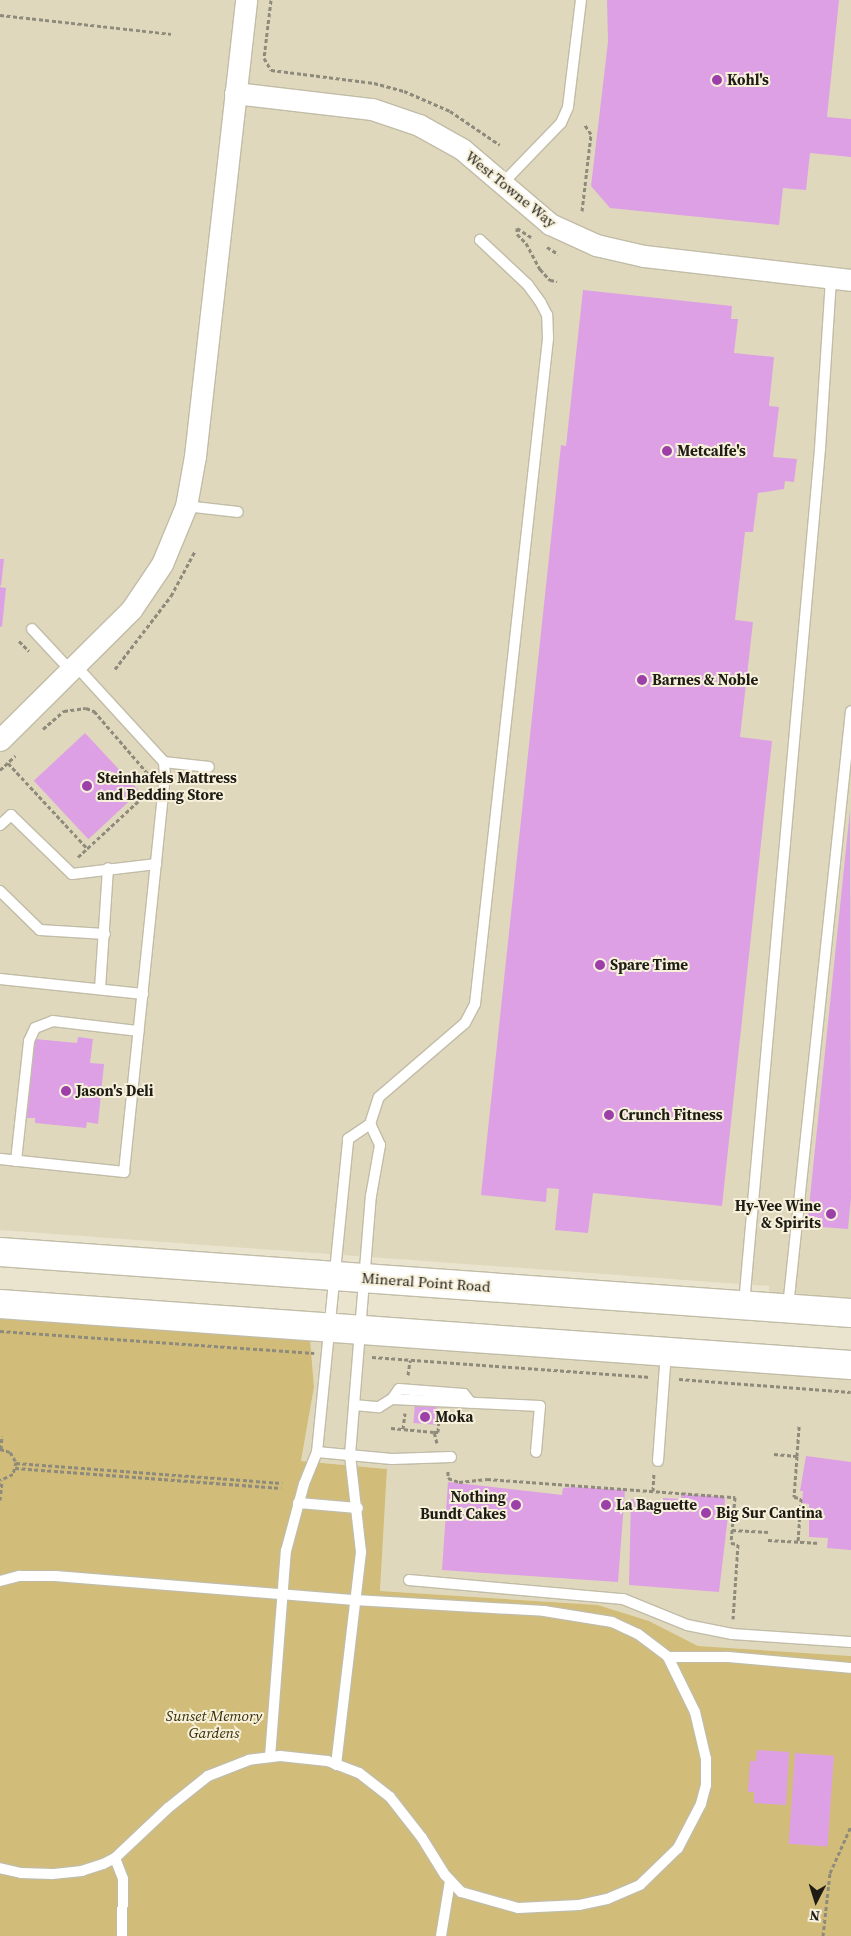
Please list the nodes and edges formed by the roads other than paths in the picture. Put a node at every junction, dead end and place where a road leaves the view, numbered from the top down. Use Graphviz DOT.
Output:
graph roads {
  1 [pos="246,0"];
  2 [pos="581,0"];
  3 [pos="236,93"];
  4 [pos="502,184"];
  5 [pos="480,240"];
  6 [pos="851,272"];
  7 [pos="844,279"];
  8 [pos="186,506"];
  9 [pos="238,512"];
  10 [pos="32,629"];
  11 [pos="74,669"];
  12 [pos="851,711"];
  13 [pos="0,740"];
  14 [pos="164,762"];
  15 [pos="209,767"];
  16 [pos="0,825"];
  17 [pos="156,864"];
  18 [pos="108,868"];
  19 [pos="0,891"];
  20 [pos="105,934"];
  21 [pos="0,979"];
  22 [pos="100,989"];
  23 [pos="143,994"];
  24 [pos="138,1031"];
  25 [pos="370,1124"];
  26 [pos="0,1159"];
  27 [pos="16,1161"];
  28 [pos="0,1252"];
  29 [pos="334,1275"];
  30 [pos="365,1277"];
  31 [pos="0,1304"];
  32 [pos="744,1305"];
  33 [pos="788,1308"];
  34 [pos="851,1313"];
  35 [pos="330,1327"];
  36 [pos="362,1330"];
  37 [pos="665,1365"];
  38 [pos="851,1365"];
  39 [pos="392,1399"];
  40 [pos="472,1403"];
  41 [pos="354,1405"];
  42 [pos="317,1452"];
  43 [pos="536,1452"];
  44 [pos="350,1455"];
  45 [pos="448,1457"];
  46 [pos="658,1460"];
  47 [pos="298,1503"];
  48 [pos="358,1508"];
  49 [pos="409,1580"];
  50 [pos="0,1581"];
  51 [pos="282,1593"];
  52 [pos="355,1600"];
  53 [pos="851,1642"];
  54 [pos="668,1657"];
  55 [pos="851,1668"];
  56 [pos="270,1757"];
  57 [pos="336,1764"];
  58 [pos="115,1858"];
  59 [pos="0,1868"];
  60 [pos="450,1881"];
  61 [pos="122,1936"];
  62 [pos="441,1936"];
  1 -- 3 [label="street"];
  2 -- 4 [label="lane"];
  3 -- 4 [label="street, West Towne Way"];
  3 -- 8 [label="street"];
  4 -- 7 [label="street, West Towne Way"];
  5 -- 25 [label="lane"];
  6 -- 7 [label="lane"];
  7 -- 32 [label="lane"];
  8 -- 9 [label="lane"];
  8 -- 11 [label="street"];
  10 -- 11 [label="lane"];
  11 -- 13 [label="street"];
  11 -- 14 [label="lane"];
  12 -- 33 [label="lane"];
  14 -- 15 [label="lane"];
  14 -- 17 [label="lane"];
  16 -- 18 [label="lane"];
  17 -- 18 [label="lane"];
  17 -- 23 [label="lane"];
  18 -- 20 [label="lane"];
  19 -- 20 [label="lane"];
  20 -- 22 [label="lane"];
  21 -- 22 [label="lane"];
  22 -- 23 [label="lane"];
  23 -- 24 [label="lane"];
  24 -- 27 [label="lane"];
  24 -- 27 [label="lane"];
  25 -- 29 [label="lane"];
  25 -- 30 [label="lane"];
  26 -- 27 [label="lane"];
  28 -- 29 [label="main road, Mineral Point Road"];
  29 -- 30 [label="main road, Mineral Point Road"];
  29 -- 35 [label="lane"];
  30 -- 32 [label="main road, Mineral Point Road"];
  30 -- 36 [label="lane"];
  31 -- 35 [label="main road"];
  32 -- 33 [label="main road, Mineral Point Road"];
  33 -- 34 [label="main road, Mineral Point Road"];
  35 -- 36 [label="main road"];
  35 -- 42 [label="lane"];
  36 -- 37 [label="main road"];
  36 -- 41 [label="lane"];
  37 -- 38 [label="main road"];
  37 -- 46 [label="lane"];
  39 -- 40 [label="lane"];
  39 -- 40 [label="lane"];
  39 -- 41 [label="lane"];
  40 -- 43 [label="lane"];
  41 -- 44 [label="lane"];
  42 -- 44 [label="lane"];
  42 -- 47 [label="lane"];
  44 -- 45 [label="lane"];
  44 -- 48 [label="lane"];
  47 -- 48 [label="lane"];
  47 -- 51 [label="lane"];
  48 -- 52 [label="lane"];
  49 -- 53 [label="lane"];
  50 -- 51 [label="lane"];
  51 -- 52 [label="lane"];
  51 -- 56 [label="lane"];
  52 -- 54 [label="lane"];
  52 -- 57 [label="lane"];
  54 -- 55 [label="lane"];
  54 -- 60 [label="lane"];
  56 -- 57 [label="lane"];
  56 -- 58 [label="lane"];
  57 -- 60 [label="lane"];
  58 -- 59 [label="lane"];
  58 -- 61 [label="lane"];
  60 -- 62 [label="lane"];
}
